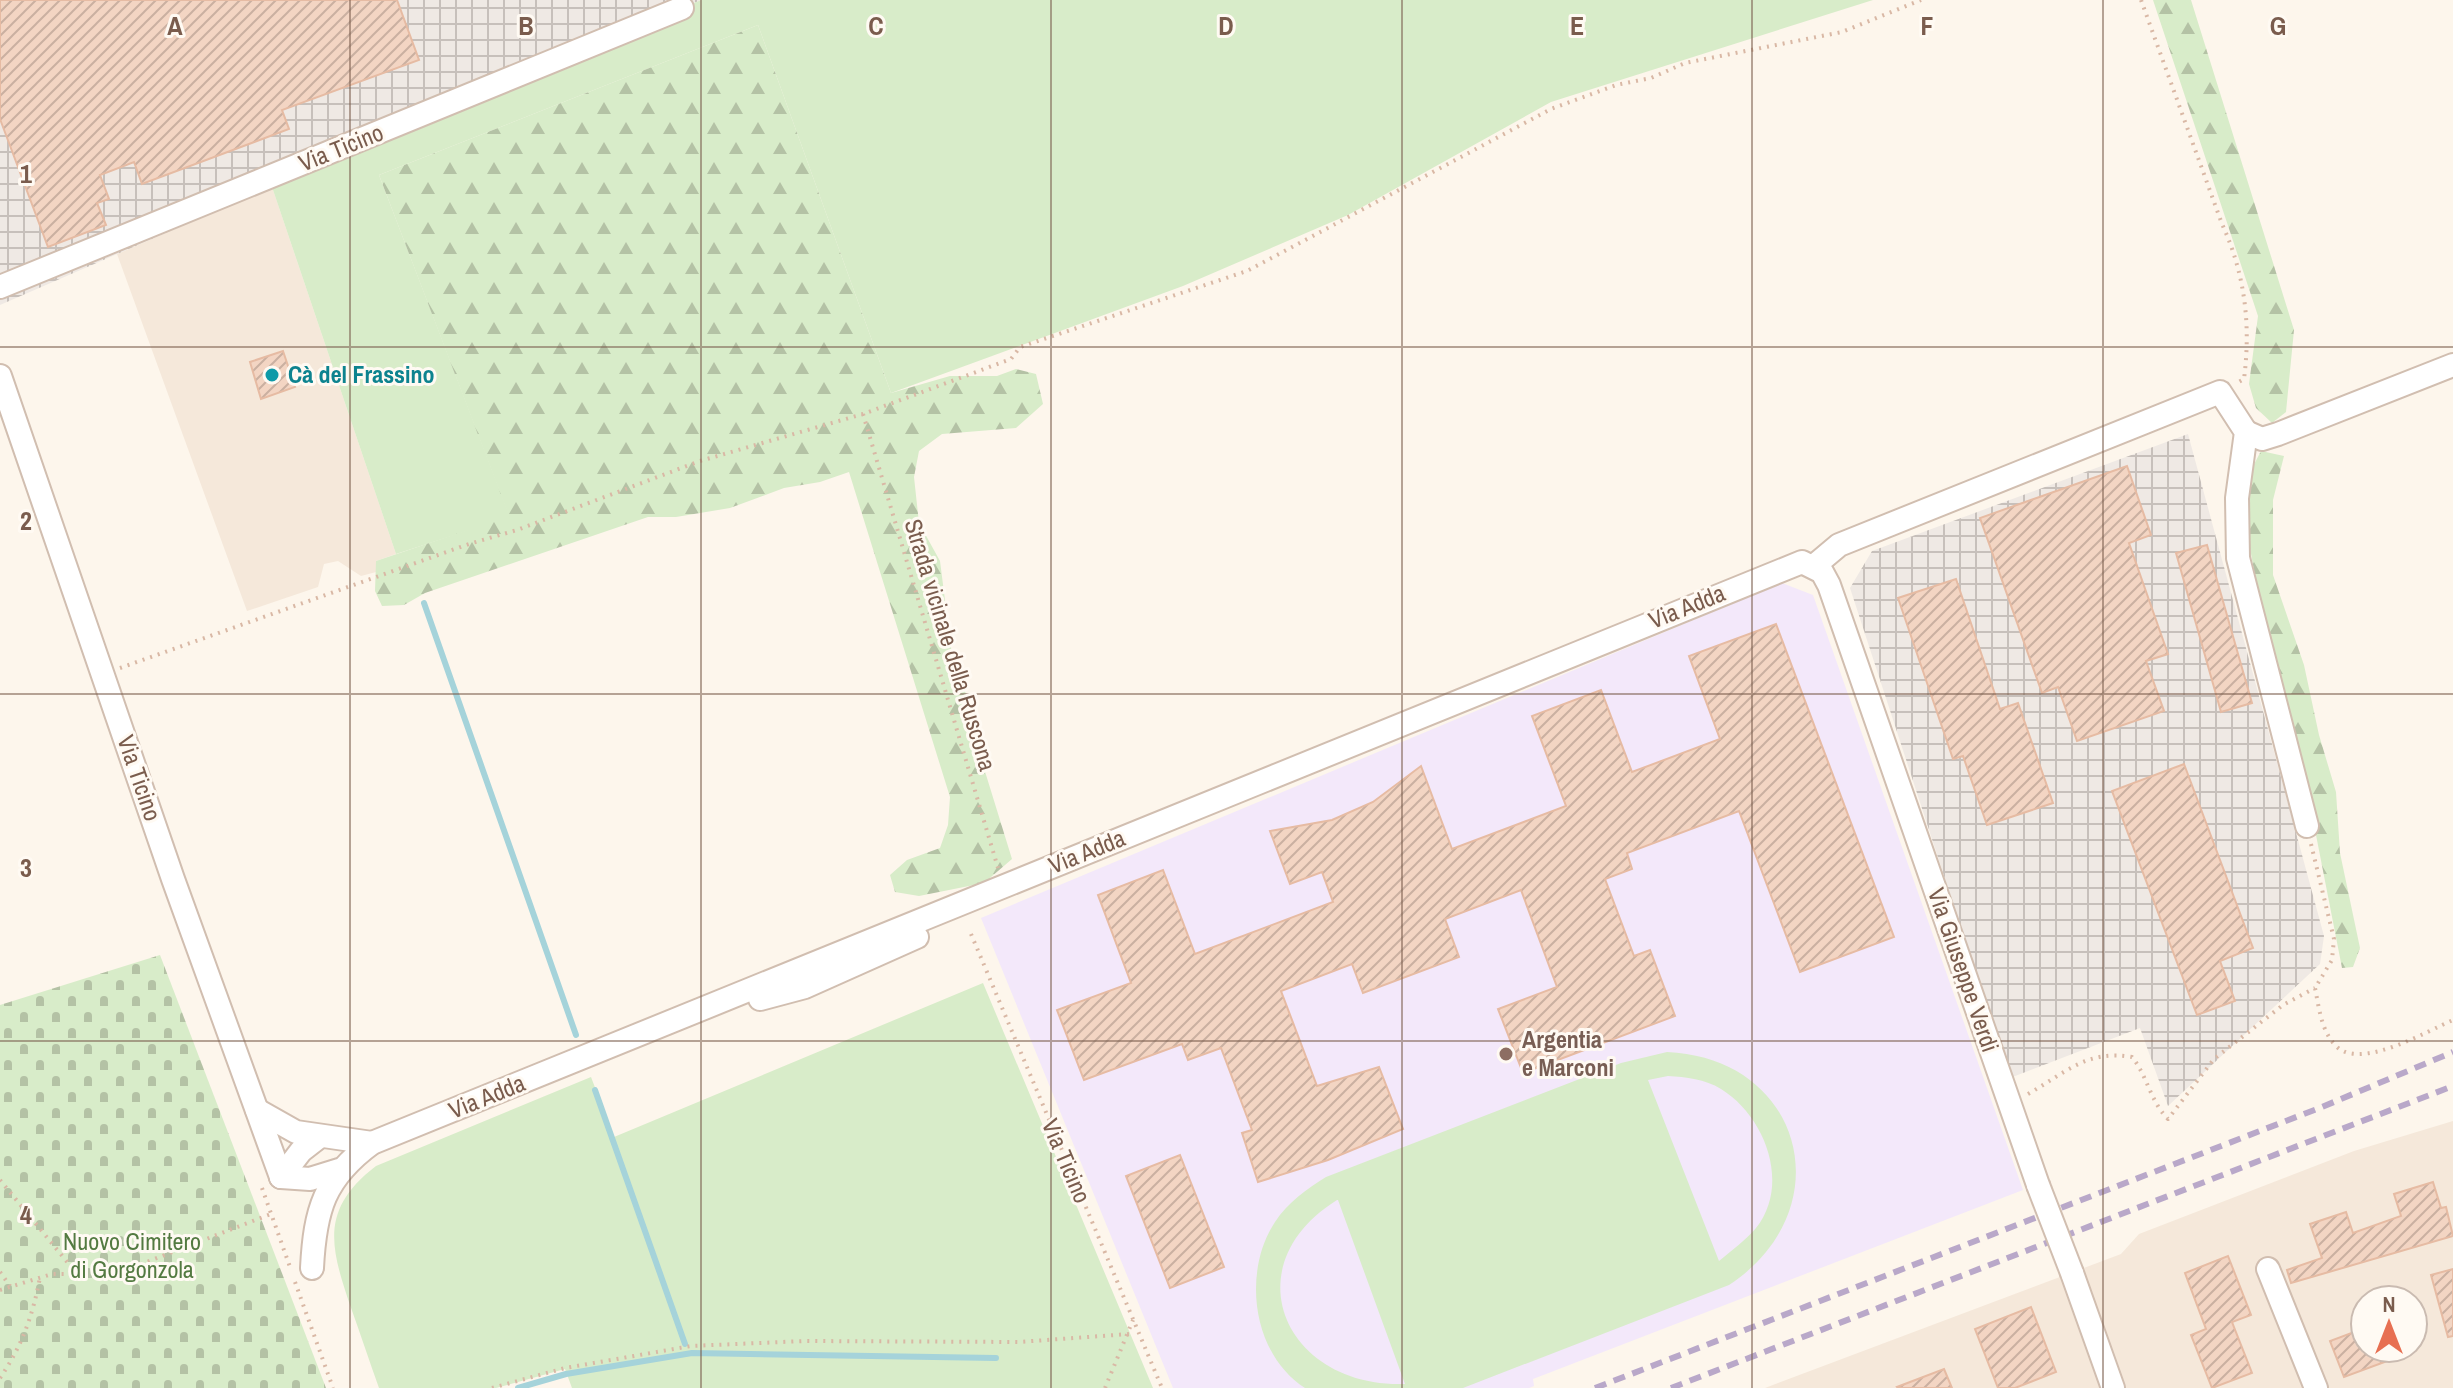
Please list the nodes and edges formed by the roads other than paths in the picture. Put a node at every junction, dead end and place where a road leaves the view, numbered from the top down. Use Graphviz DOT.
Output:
graph roads {
  1 [pos="682,8"];
  2 [pos="0,287"];
  3 [pos="2453,365"];
  4 [pos="0,376"];
  5 [pos="2246,432"];
  6 [pos="1808,564"];
  7 [pos="2307,826"];
  8 [pos="257,1110"];
  9 [pos="319,1137"];
  10 [pos="372,1143"];
  11 [pos="339,1170"];
  12 [pos="281,1177"];
  13 [pos="312,1268"];
  14 [pos="2268,1269"];
  15 [pos="2113,1388"];
  16 [pos="2316,1388"];
  1 -- 2 [label="street, Via Ticino"];
  3 -- 5 [label="street"];
  4 -- 8 [label="street, Via Ticino"];
  5 -- 6 [label="street, Via Adda"];
  5 -- 7 [label="street"];
  6 -- 10 [label="street, Via Adda"];
  6 -- 15 [label="street, Via Giuseppe Verdi, bridge"];
  8 -- 9 [label="street, Via Adda"];
  8 -- 12 [label="street, Via Ticino"];
  9 -- 10 [label="street, Via Adda"];
  9 -- 12 [label="street"];
  10 -- 11 [label="street, Via Adda"];
  11 -- 12 [label="street, Via Adda"];
  11 -- 13 [label="street, Via Adda"];
  14 -- 16 [label="street"];
}
